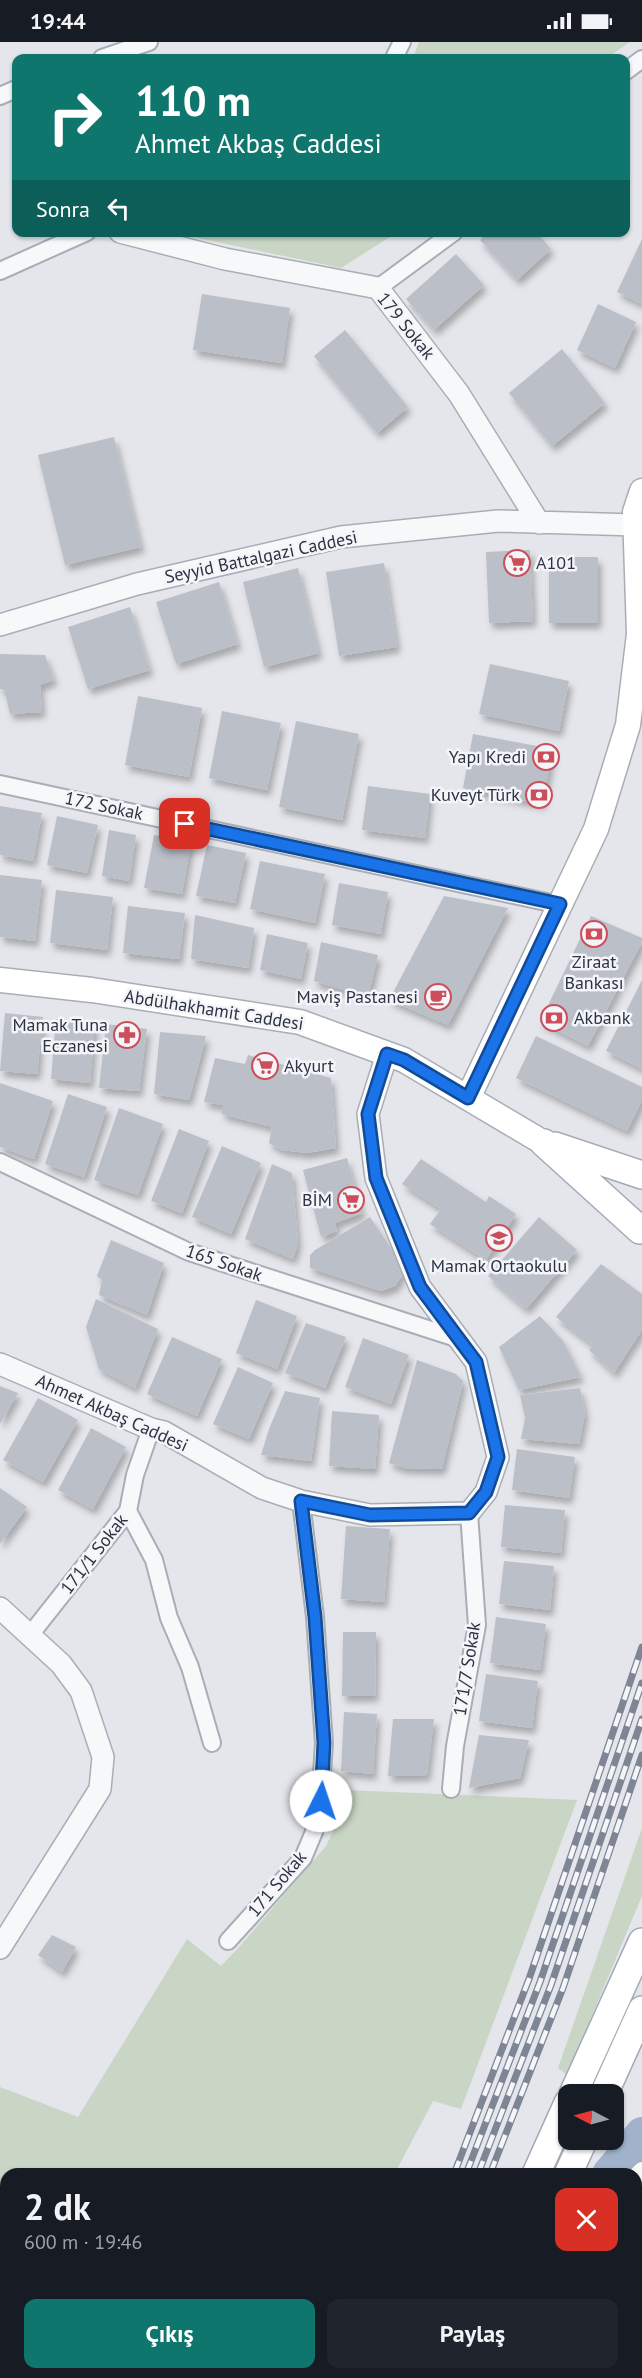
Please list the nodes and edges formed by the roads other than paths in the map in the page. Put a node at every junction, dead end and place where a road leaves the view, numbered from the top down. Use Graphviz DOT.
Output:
graph roads {
  1 [pos="148,42"];
  2 [pos="114,54"];
  3 [pos="76,237"];
  4 [pos="139,237"];
  5 [pos="446,237"];
  6 [pos="0,271"];
  7 [pos="378,288"];
  8 [pos="642,491"];
  9 [pos="539,523"];
  10 [pos="636,525"];
  11 [pos="0,625"];
  12 [pos="0,784"];
  13 [pos="560,904"];
  14 [pos="0,980"];
  15 [pos="387,1054"];
  16 [pos="468,1098"];
  17 [pos="544,1143"];
  18 [pos="0,1162"];
  19 [pos="642,1175"];
  20 [pos="642,1182"];
  21 [pos="641,1231"];
  22 [pos="459,1339"];
  23 [pos="0,1364"];
  24 [pos="151,1429"];
  25 [pos="301,1501"];
  26 [pos="128,1511"];
  27 [pos="469,1513"];
  28 [pos="0,1608"];
  29 [pos="30,1635"];
  30 [pos="212,1743"];
  31 [pos="451,1789"];
  32 [pos="228,1941"];
  33 [pos="642,1942"];
  34 [pos="0,1948"];
  35 [pos="642,2010"];
  36 [pos="578,2084"];
  37 [pos="609,2084"];
  38 [pos="558,2125"];
  39 [pos="579,2150"];
  40 [pos="539,2168"];
  41 [pos="571,2168"];
  1 -- 2 [label="street"];
  3 -- 6 [label="street"];
  4 -- 7 [label="street, 179 Sokak"];
  5 -- 7 [label="street"];
  7 -- 9 [label="street, 179 Sokak"];
  8 -- 10 [label="main road"];
  9 -- 10 [label="street, Seyyid Battalgazi Caddesi"];
  9 -- 11 [label="street, Seyyid Battalgazi Caddesi"];
  10 -- 13 [label="main road"];
  12 -- 13 [label="street, 172 Sokak"];
  13 -- 16 [label="main road"];
  14 -- 15 [label="main road, Abdülhakhamit Caddesi"];
  15 -- 16 [label="main road, Abdülhakhamit Caddesi"];
  15 -- 22 [label="street"];
  16 -- 17 [label="main road, Abdülhakhamit Caddesi"];
  17 -- 19 [label="main road"];
  17 -- 21 [label="main road"];
  18 -- 22 [label="street, 165 Sokak"];
  20 -- 21 [label="main road"];
  22 -- 27 [label="street"];
  23 -- 24 [label="street, Ahmet Akbaş Caddesi"];
  24 -- 25 [label="street, Ahmet Akbaş Caddesi"];
  24 -- 26 [label="street, 171/1 Sokak"];
  25 -- 27 [label="street, Ahmet Akbaş Caddesi"];
  25 -- 32 [label="street, 171 Sokak"];
  26 -- 29 [label="street, 171/1 Sokak"];
  26 -- 30 [label="street"];
  27 -- 31 [label="street, 171/7 Sokak"];
  28 -- 29 [label="street"];
  29 -- 34 [label="street"];
  33 -- 36 [label="main road"];
  35 -- 37 [label="main road"];
  38 -- 40 [label="main road"];
  39 -- 41 [label="main road"];
}
